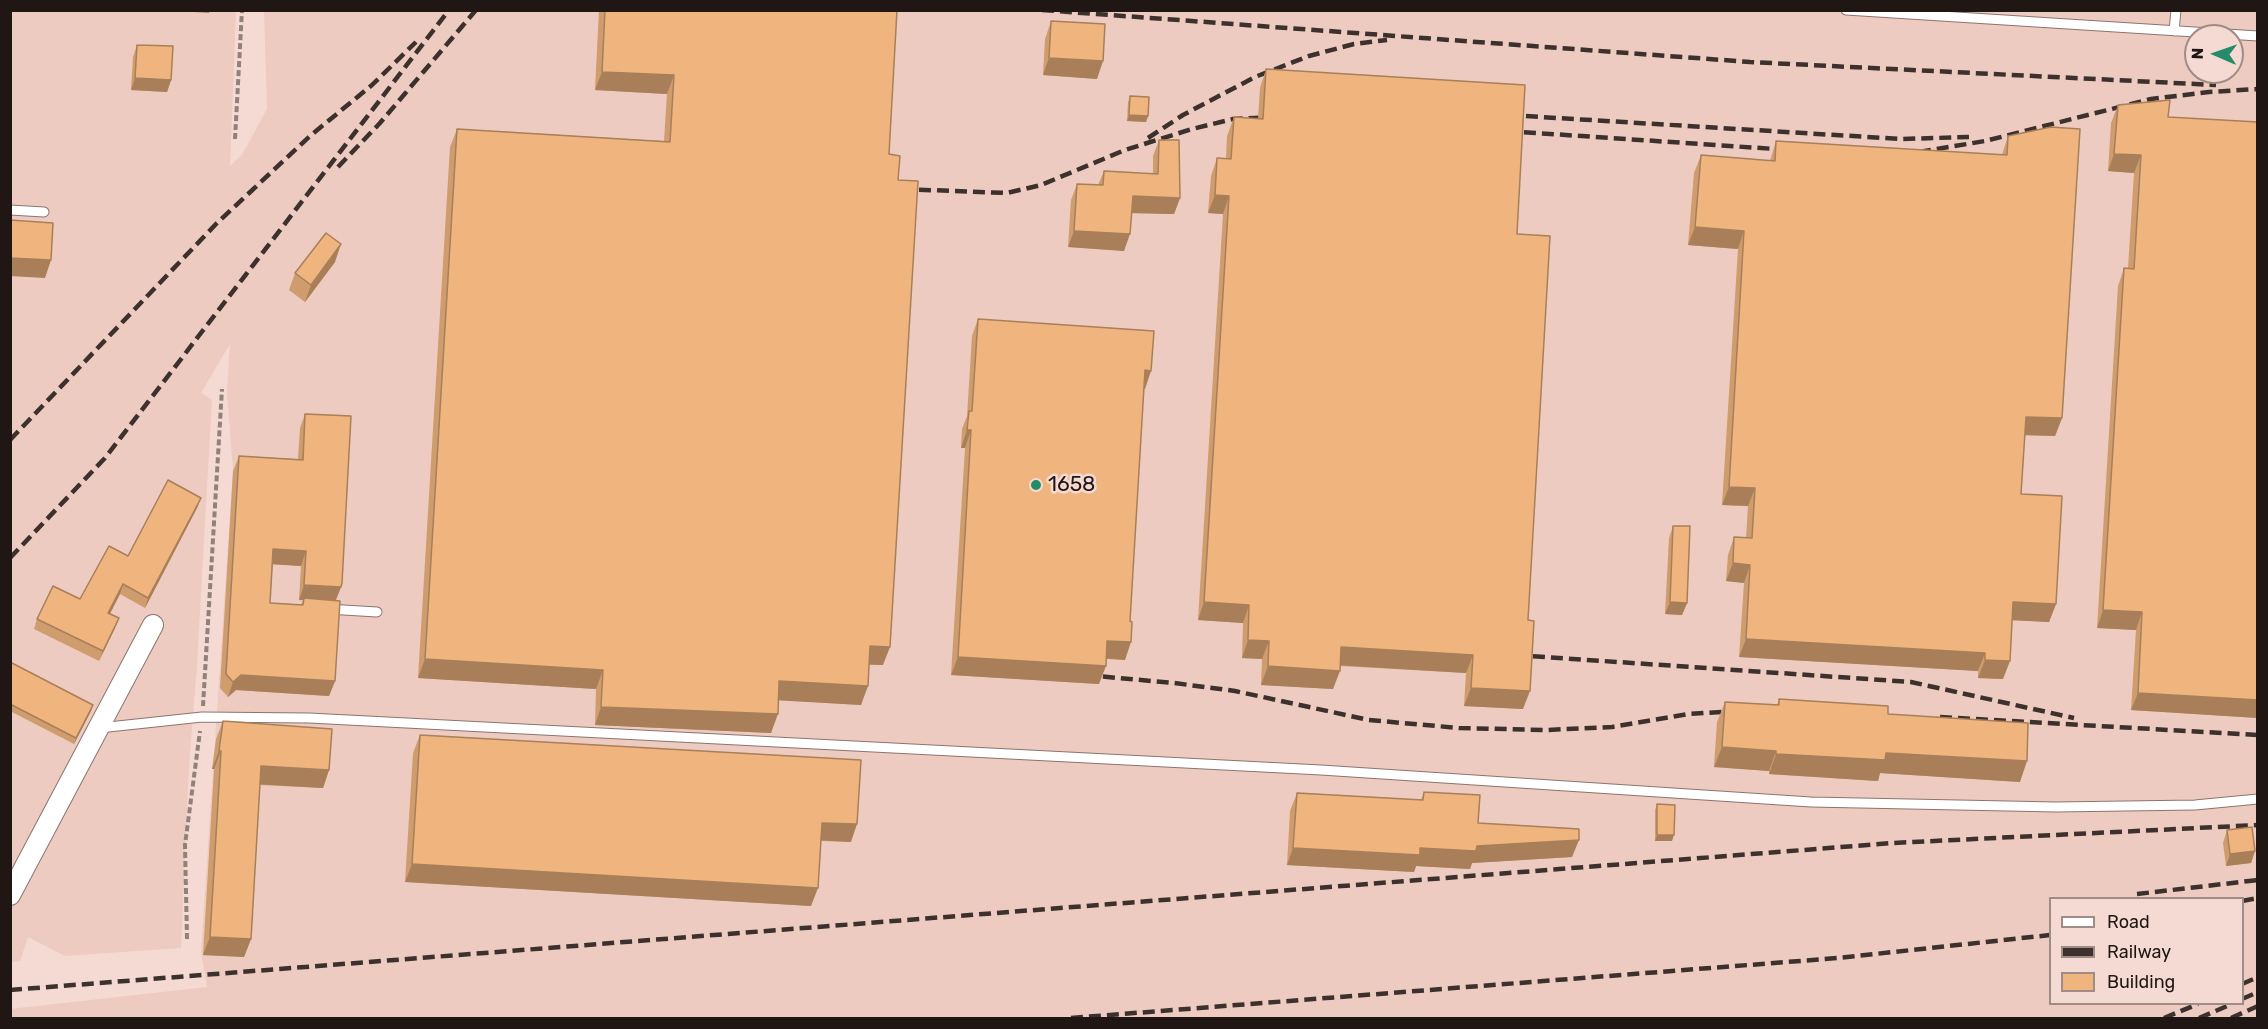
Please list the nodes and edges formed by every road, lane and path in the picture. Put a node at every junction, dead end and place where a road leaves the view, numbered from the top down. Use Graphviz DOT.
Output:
graph roads {
  1 [pos="242,10"];
  2 [pos="1846,10"];
  3 [pos="2176,10"];
  4 [pos="2174,31"];
  5 [pos="2258,36"];
  6 [pos="235,139"];
  7 [pos="10,210"];
  8 [pos="44,212"];
  9 [pos="222,389"];
  10 [pos="314,608"];
  11 [pos="377,612"];
  12 [pos="153,625"];
  13 [pos="202,717"];
  14 [pos="97,729"];
  15 [pos="2258,799"];
  16 [pos="10,895"];
  17 [pos="187,939"];
  1 -- 6 [label="path"];
  2 -- 4 [label="lane"];
  3 -- 4 [label="lane"];
  4 -- 5 [label="lane"];
  7 -- 8 [label="lane"];
  9 -- 13 [label="path"];
  10 -- 11 [label="lane"];
  12 -- 14 [label="street"];
  13 -- 14 [label="lane"];
  13 -- 15 [label="lane"];
  13 -- 17 [label="path"];
  14 -- 16 [label="street"];
}
